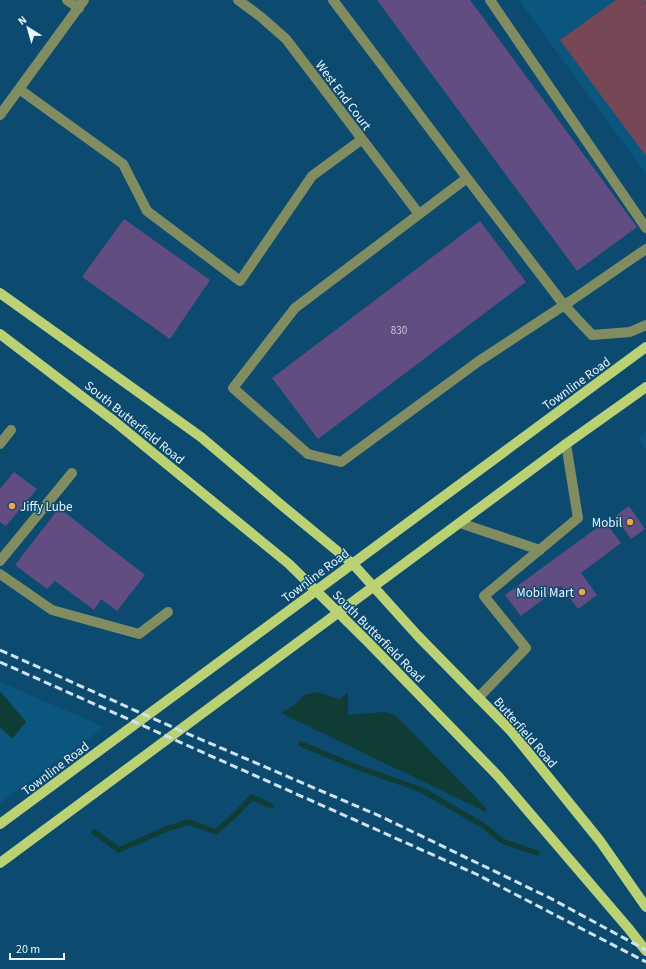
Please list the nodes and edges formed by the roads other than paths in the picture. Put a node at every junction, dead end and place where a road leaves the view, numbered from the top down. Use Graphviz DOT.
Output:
graph roads {
  1 [pos="67,0"];
  2 [pos="238,0"];
  3 [pos="333,0"];
  4 [pos="490,0"];
  5 [pos="81,4"];
  6 [pos="19,89"];
  7 [pos="0,115"];
  8 [pos="361,140"];
  9 [pos="466,178"];
  10 [pos="419,214"];
  11 [pos="646,228"];
  12 [pos="646,249"];
  13 [pos="0,293"];
  14 [pos="564,305"];
  15 [pos="646,325"];
  16 [pos="0,334"];
  17 [pos="646,347"];
  18 [pos="646,387"];
  19 [pos="12,430"];
  20 [pos="0,444"];
  21 [pos="566,444"];
  22 [pos="72,473"];
  23 [pos="460,523"];
  24 [pos="540,550"];
  25 [pos="0,561"];
  26 [pos="353,564"];
  27 [pos="0,574"];
  28 [pos="373,586"];
  29 [pos="316,591"];
  30 [pos="168,612"];
  31 [pos="338,612"];
  32 [pos="478,698"];
  33 [pos="0,824"];
  34 [pos="0,863"];
  35 [pos="646,907"];
  36 [pos="646,951"];
  1 -- 5 [label="street"];
  2 -- 8 [label="street, West End Court"];
  3 -- 9 [label="street"];
  4 -- 11 [label="street"];
  5 -- 6 [label="street"];
  6 -- 7 [label="street"];
  6 -- 8 [label="street"];
  8 -- 10 [label="street, West End Court"];
  9 -- 10 [label="street"];
  9 -- 14 [label="street"];
  10 -- 14 [label="street"];
  12 -- 14 [label="street"];
  13 -- 26 [label="main road, South Butterfield Road"];
  14 -- 15 [label="street"];
  16 -- 29 [label="main road, South Butterfield Road"];
  17 -- 26 [label="main road, Townline Road"];
  18 -- 21 [label="main road"];
  19 -- 20 [label="street"];
  21 -- 23 [label="main road"];
  21 -- 24 [label="street"];
  22 -- 25 [label="street"];
  23 -- 24 [label="street"];
  23 -- 28 [label="main road"];
  24 -- 32 [label="street"];
  26 -- 28 [label="main road, South Butterfield Road"];
  26 -- 29 [label="main road, Townline Road"];
  27 -- 30 [label="street"];
  28 -- 31 [label="main road"];
  28 -- 32 [label="main road, Butterfield Road"];
  29 -- 31 [label="main road, South Butterfield Road"];
  29 -- 33 [label="main road, Townline Road"];
  31 -- 34 [label="main road"];
  31 -- 36 [label="main road, South Butterfield Road"];
  32 -- 35 [label="main road, Butterfield Road"];
}
